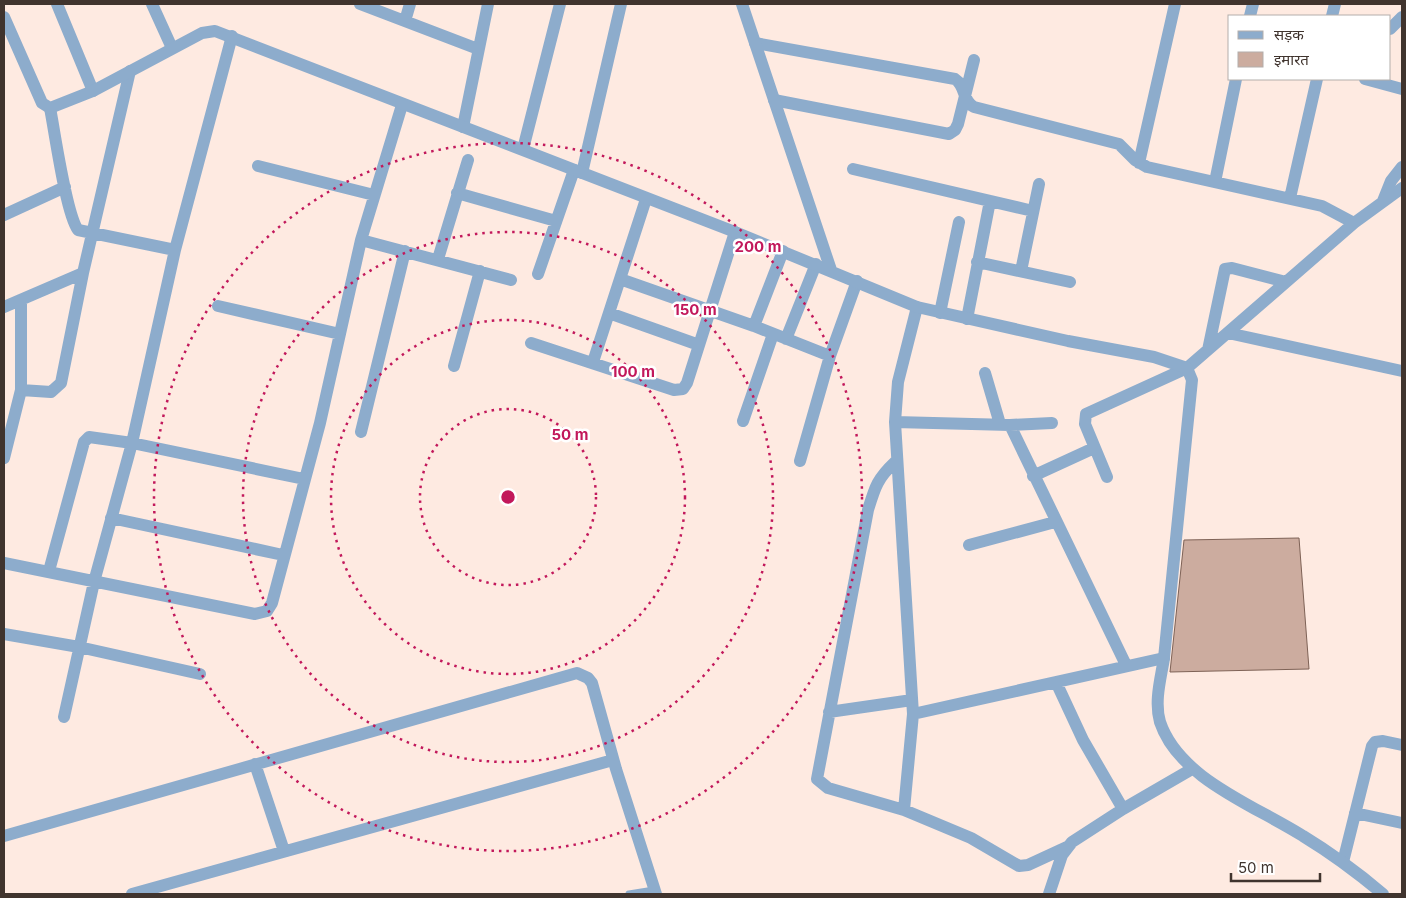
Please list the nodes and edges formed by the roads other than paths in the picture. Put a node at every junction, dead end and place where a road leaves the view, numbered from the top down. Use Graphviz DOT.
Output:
graph roads {
  1 [pos="57,4"];
  2 [pos="152,4"];
  3 [pos="360,4"];
  4 [pos="410,4"];
  5 [pos="488,4"];
  6 [pos="560,4"];
  7 [pos="621,4"];
  8 [pos="742,4"];
  9 [pos="1175,4"];
  10 [pos="4,17"];
  11 [pos="1402,17"];
  12 [pos="405,21"];
  13 [pos="1391,28"];
  14 [pos="232,36"];
  15 [pos="8,38"];
  16 [pos="755,43"];
  17 [pos="172,48"];
  18 [pos="478,49"];
  19 [pos="974,60"];
  20 [pos="130,71"];
  21 [pos="1236,80"];
  22 [pos="1317,80"];
  23 [pos="1369,80"];
  24 [pos="1402,89"];
  25 [pos="93,91"];
  26 [pos="774,100"];
  27 [pos="966,100"];
  28 [pos="402,105"];
  29 [pos="50,108"];
  30 [pos="463,127"];
  31 [pos="523,149"];
  32 [pos="468,160"];
  33 [pos="1139,163"];
  34 [pos="258,166"];
  35 [pos="1402,167"];
  36 [pos="853,169"];
  37 [pos="578,172"];
  38 [pos="1215,182"];
  39 [pos="1039,184"];
  40 [pos="65,187"];
  41 [pos="1402,188"];
  42 [pos="457,193"];
  43 [pos="374,195"];
  44 [pos="1290,198"];
  45 [pos="646,199"];
  46 [pos="990,201"];
  47 [pos="1383,201"];
  48 [pos="1032,211"];
  49 [pos="4,215"];
  50 [pos="556,221"];
  51 [pos="959,222"];
  52 [pos="1354,223"];
  53 [pos="735,232"];
  54 [pos="93,234"];
  55 [pos="361,240"];
  56 [pos="175,250"];
  57 [pos="405,251"];
  58 [pos="783,251"];
  59 [pos="438,259"];
  60 [pos="978,262"];
  61 [pos="816,264"];
  62 [pos="832,270"];
  63 [pos="480,271"];
  64 [pos="1021,271"];
  65 [pos="84,273"];
  66 [pos="538,274"];
  67 [pos="620,279"];
  68 [pos="512,280"];
  69 [pos="857,281"];
  70 [pos="1070,282"];
  71 [pos="1286,282"];
  72 [pos="22,300"];
  73 [pos="218,306"];
  74 [pos="4,307"];
  75 [pos="916,307"];
  76 [pos="710,310"];
  77 [pos="609,313"];
  78 [pos="940,313"];
  79 [pos="967,319"];
  80 [pos="754,326"];
  81 [pos="1228,332"];
  82 [pos="340,334"];
  83 [pos="773,334"];
  84 [pos="786,338"];
  85 [pos="531,343"];
  86 [pos="699,345"];
  87 [pos="1208,350"];
  88 [pos="830,356"];
  89 [pos="592,362"];
  90 [pos="454,366"];
  91 [pos="1187,368"];
  92 [pos="1402,371"];
  93 [pos="985,373"];
  94 [pos="21,390"];
  95 [pos="743,421"];
  96 [pos="894,422"];
  97 [pos="1052,423"];
  98 [pos="1005,425"];
  99 [pos="361,432"];
  100 [pos="132,443"];
  101 [pos="1094,448"];
  102 [pos="4,458"];
  103 [pos="800,461"];
  104 [pos="895,462"];
  105 [pos="1033,476"];
  106 [pos="1107,477"];
  107 [pos="304,479"];
  108 [pos="111,518"];
  109 [pos="1055,522"];
  110 [pos="969,544"];
  111 [pos="283,555"];
  112 [pos="4,563"];
  113 [pos="50,571"];
  114 [pos="94,582"];
  115 [pos="4,634"];
  116 [pos="79,647"];
  117 [pos="1164,658"];
  118 [pos="1126,665"];
  119 [pos="200,674"];
  120 [pos="1056,682"];
  121 [pos="912,700"];
  122 [pos="829,712"];
  123 [pos="913,714"];
  124 [pos="64,717"];
  125 [pos="1402,745"];
  126 [pos="614,760"];
  127 [pos="255,764"];
  128 [pos="1192,769"];
  129 [pos="1123,809"];
  130 [pos="904,810"];
  131 [pos="1355,813"];
  132 [pos="1402,823"];
  133 [pos="4,836"];
  134 [pos="1067,847"];
  135 [pos="284,851"];
  136 [pos="1343,862"];
  137 [pos="655,892"];
  138 [pos="132,894"];
  139 [pos="629,894"];
  140 [pos="1049,894"];
  141 [pos="1383,894"];
  1 -- 25 [label="street"];
  2 -- 17 [label="street"];
  3 -- 12 [label="street"];
  4 -- 12 [label="street"];
  5 -- 18 [label="street"];
  6 -- 31 [label="street"];
  7 -- 37 [label="street"];
  8 -- 16 [label="street"];
  9 -- 33 [label="street"];
  10 -- 15 [label="street"];
  11 -- 13 [label="street"];
  12 -- 18 [label="street"];
  14 -- 17 [label="street"];
  14 -- 28 [label="street"];
  14 -- 56 [label="street"];
  15 -- 29 [label="street"];
  16 -- 26 [label="street"];
  16 -- 27 [label="street"];
  17 -- 20 [label="street"];
  18 -- 30 [label="street"];
  19 -- 27 [label="street"];
  20 -- 25 [label="street"];
  20 -- 54 [label="street"];
  21 -- 38 [label="street"];
  22 -- 44 [label="street"];
  23 -- 24 [label="street"];
  25 -- 29 [label="street"];
  26 -- 27 [label="street"];
  26 -- 62 [label="street"];
  27 -- 33 [label="street"];
  28 -- 30 [label="street"];
  28 -- 43 [label="street"];
  29 -- 40 [label="street"];
  30 -- 31 [label="street"];
  31 -- 37 [label="street"];
  32 -- 42 [label="street"];
  33 -- 38 [label="street"];
  34 -- 43 [label="street"];
  35 -- 47 [label="street"];
  36 -- 46 [label="street"];
  37 -- 45 [label="street"];
  37 -- 50 [label="street"];
  38 -- 44 [label="street"];
  39 -- 48 [label="street"];
  40 -- 49 [label="street"];
  40 -- 54 [label="street"];
  41 -- 47 [label="street"];
  42 -- 50 [label="street"];
  42 -- 59 [label="street"];
  43 -- 55 [label="street"];
  44 -- 52 [label="street"];
  45 -- 53 [label="street"];
  45 -- 67 [label="street"];
  46 -- 48 [label="street"];
  46 -- 60 [label="street"];
  47 -- 52 [label="street"];
  48 -- 64 [label="street"];
  50 -- 66 [label="street"];
  51 -- 78 [label="street"];
  52 -- 71 [label="street"];
  53 -- 58 [label="street"];
  53 -- 76 [label="street"];
  54 -- 56 [label="street"];
  54 -- 65 [label="street"];
  55 -- 57 [label="street"];
  55 -- 82 [label="street"];
  56 -- 100 [label="street"];
  57 -- 59 [label="street"];
  57 -- 99 [label="street"];
  58 -- 61 [label="street"];
  58 -- 80 [label="street"];
  59 -- 63 [label="street"];
  60 -- 64 [label="street"];
  60 -- 79 [label="street"];
  61 -- 62 [label="street"];
  61 -- 84 [label="street"];
  62 -- 69 [label="street"];
  63 -- 68 [label="street"];
  63 -- 90 [label="street"];
  64 -- 70 [label="street"];
  65 -- 72 [label="street"];
  65 -- 94 [label="street"];
  67 -- 76 [label="street"];
  67 -- 77 [label="street"];
  69 -- 75 [label="street"];
  69 -- 88 [label="street"];
  71 -- 81 [label="street"];
  71 -- 87 [label="street"];
  72 -- 74 [label="street"];
  72 -- 94 [label="street"];
  73 -- 82 [label="street"];
  75 -- 78 [label="street"];
  75 -- 96 [label="street"];
  76 -- 80 [label="street"];
  76 -- 86 [label="street"];
  77 -- 86 [label="street"];
  77 -- 89 [label="street"];
  78 -- 79 [label="street"];
  79 -- 91 [label="street"];
  80 -- 83 [label="street"];
  81 -- 87 [label="street"];
  81 -- 92 [label="street"];
  82 -- 107 [label="street"];
  83 -- 84 [label="street"];
  83 -- 95 [label="street"];
  84 -- 88 [label="street"];
  85 -- 89 [label="street"];
  86 -- 89 [label="street"];
  87 -- 91 [label="street"];
  88 -- 103 [label="street"];
  91 -- 101 [label="street"];
  91 -- 117 [label="street"];
  93 -- 98 [label="street"];
  94 -- 102 [label="street"];
  96 -- 98 [label="street"];
  96 -- 104 [label="street"];
  97 -- 98 [label="street"];
  98 -- 105 [label="street"];
  100 -- 107 [label="street"];
  100 -- 108 [label="street"];
  100 -- 113 [label="street"];
  101 -- 105 [label="street"];
  101 -- 106 [label="street"];
  104 -- 121 [label="street"];
  104 -- 122 [label="street"];
  105 -- 109 [label="street"];
  107 -- 111 [label="street"];
  108 -- 111 [label="street"];
  108 -- 114 [label="street"];
  109 -- 110 [label="street"];
  109 -- 118 [label="street"];
  111 -- 114 [label="street"];
  112 -- 113 [label="street"];
  113 -- 114 [label="street"];
  114 -- 116 [label="street"];
  115 -- 116 [label="street"];
  116 -- 119 [label="street"];
  116 -- 124 [label="street"];
  117 -- 118 [label="street"];
  117 -- 128 [label="street"];
  118 -- 120 [label="street"];
  120 -- 123 [label="street"];
  120 -- 129 [label="street"];
  121 -- 122 [label="street"];
  121 -- 123 [label="street"];
  122 -- 130 [label="street"];
  123 -- 130 [label="street"];
  125 -- 131 [label="street"];
  126 -- 127 [label="street"];
  126 -- 135 [label="street"];
  126 -- 137 [label="street"];
  127 -- 133 [label="street"];
  127 -- 135 [label="street"];
  128 -- 129 [label="street"];
  128 -- 136 [label="street"];
  129 -- 134 [label="street"];
  130 -- 134 [label="street"];
  131 -- 132 [label="street"];
  131 -- 136 [label="street"];
  134 -- 140 [label="street"];
  135 -- 138 [label="street"];
  136 -- 141 [label="street"];
  137 -- 139 [label="lane"];
}
